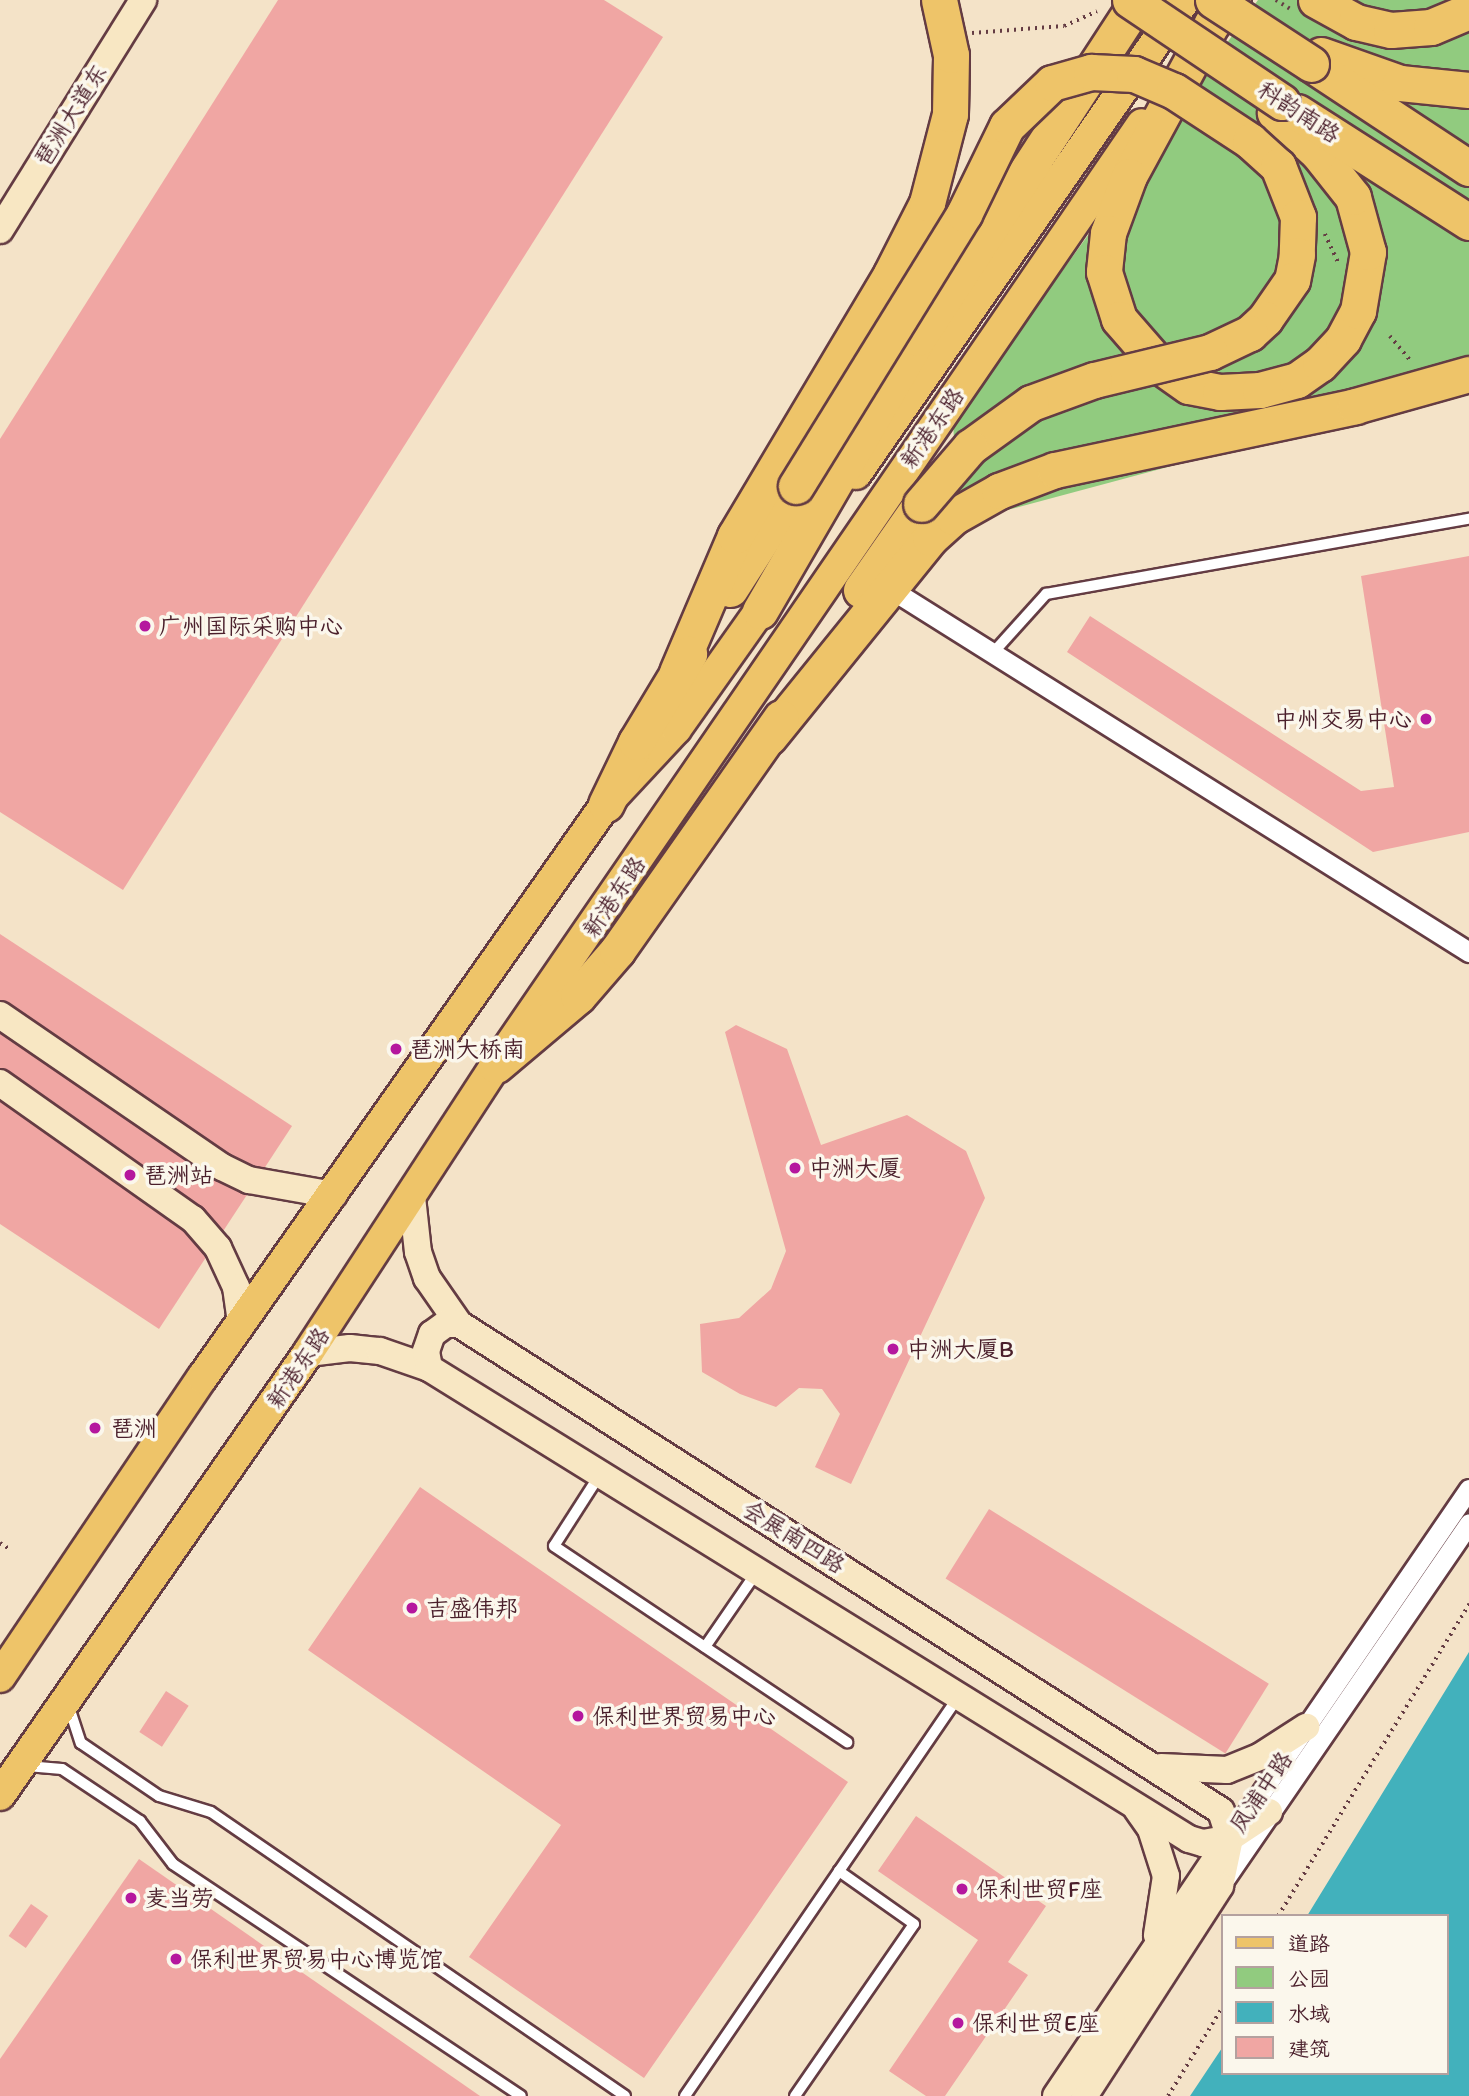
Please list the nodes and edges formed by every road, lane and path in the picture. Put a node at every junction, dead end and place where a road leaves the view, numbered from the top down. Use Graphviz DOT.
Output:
graph roads {
  1 [pos="143,0"];
  2 [pos="939,0"];
  3 [pos="1138,0"];
  4 [pos="1185,0"];
  5 [pos="1316,0"];
  6 [pos="1116,3"];
  7 [pos="1469,12"];
  8 [pos="1220,15"];
  9 [pos="963,34"];
  10 [pos="1314,59"];
  11 [pos="1469,90"];
  12 [pos="1279,108"];
  13 [pos="1469,168"];
  14 [pos="1469,222"];
  15 [pos="0,230"];
  16 [pos="1323,230"];
  17 [pos="1338,260"];
  18 [pos="1390,336"];
  19 [pos="1410,360"];
  20 [pos="1469,374"];
  21 [pos="1469,519"];
  22 [pos="889,588"];
  23 [pos="760,611"];
  24 [pos="991,655"];
  25 [pos="677,672"];
  26 [pos="769,737"];
  27 [pos="606,804"];
  28 [pos="1469,952"];
  29 [pos="0,1015"];
  30 [pos="496,1065"];
  31 [pos="0,1083"];
  32 [pos="334,1195"];
  33 [pos="412,1197"];
  34 [pos="241,1323"];
  35 [pos="459,1324"];
  36 [pos="308,1353"];
  37 [pos="429,1368"];
  38 [pos="599,1475"];
  39 [pos="1469,1489"];
  40 [pos="1469,1523"];
  41 [pos="0,1543"];
  42 [pos="11,1550"];
  43 [pos="756,1573"];
  44 [pos="1469,1604"];
  45 [pos="705,1647"];
  46 [pos="0,1677"];
  47 [pos="958,1698"];
  48 [pos="68,1700"];
  49 [pos="1306,1727"];
  50 [pos="847,1742"];
  51 [pos="1158,1767"];
  52 [pos="20,1768"];
  53 [pos="0,1795"];
  54 [pos="1134,1805"];
  55 [pos="1269,1812"];
  56 [pos="1230,1838"];
  57 [pos="839,1871"];
  58 [pos="1220,1886"];
  59 [pos="1280,1914"];
  60 [pos="1154,1950"];
  61 [pos="1220,2011"];
  62 [pos="520,2096"];
  63 [pos="625,2096"];
  64 [pos="685,2096"];
  65 [pos="795,2096"];
  66 [pos="1056,2096"];
  67 [pos="1084,2096"];
  68 [pos="1168,2096"];
  1 -- 15 [label="street, 琶洲大道东"];
  2 -- 25 [label="highway"];
  3 -- 23 [label="highway"];
  4 -- 23 [label="main road, 新港东路"];
  5 -- 7 [label="highway, bridge"];
  6 -- 8 [label="highway, 科韵南路, bridge"];
  6 -- 9 [label="path"];
  8 -- 10 [label="highway, 科韵南路, bridge"];
  8 -- 12 [label="highway, bridge"];
  8 -- 12 [label="highway"];
  8 -- 30 [label="main road, 新港东路"];
  10 -- 11 [label="highway"];
  10 -- 13 [label="highway, 科韵南路"];
  12 -- 14 [label="highway, 科韵南路"];
  16 -- 17 [label="path"];
  18 -- 19 [label="path"];
  20 -- 22 [label="highway"];
  21 -- 24 [label="lane"];
  22 -- 24 [label="street"];
  22 -- 26 [label="highway"];
  23 -- 27 [label="main road, 新港东路"];
  24 -- 28 [label="street"];
  25 -- 26 [label="highway, bridge"];
  25 -- 27 [label="highway"];
  26 -- 30 [label="highway"];
  27 -- 32 [label="main road, 新港东路"];
  29 -- 32 [label="street"];
  30 -- 33 [label="main road, 新港东路"];
  31 -- 34 [label="street"];
  32 -- 34 [label="main road, 新港东路"];
  33 -- 35 [label="street, 会展南四路"];
  33 -- 36 [label="main road, 新港东路"];
  34 -- 46 [label="main road, 新港东路"];
  35 -- 37 [label="street"];
  35 -- 51 [label="street, 会展南四路"];
  36 -- 37 [label="street"];
  36 -- 48 [label="main road, 新港东路"];
  37 -- 38 [label="street"];
  38 -- 43 [label="street"];
  38 -- 45 [label="lane"];
  39 -- 49 [label="street, 凤浦中路"];
  40 -- 55 [label="street, 凤浦中路"];
  41 -- 42 [label="path"];
  43 -- 45 [label="lane"];
  43 -- 47 [label="street"];
  44 -- 59 [label="path"];
  45 -- 50 [label="lane"];
  47 -- 54 [label="street"];
  47 -- 57 [label="lane"];
  48 -- 52 [label="main road, 新港东路"];
  48 -- 63 [label="lane"];
  49 -- 51 [label="street"];
  49 -- 56 [label="street, 凤浦中路"];
  51 -- 56 [label="street, 会展南四路"];
  52 -- 53 [label="main road, 新港东路"];
  52 -- 62 [label="lane"];
  54 -- 56 [label="street"];
  54 -- 60 [label="street"];
  55 -- 56 [label="street"];
  55 -- 58 [label="street, 凤浦中路"];
  56 -- 58 [label="street"];
  56 -- 60 [label="street, 凤浦中路"];
  57 -- 64 [label="lane"];
  57 -- 65 [label="lane"];
  58 -- 67 [label="street, 凤浦中路"];
  60 -- 66 [label="street, 凤浦中路"];
  61 -- 68 [label="path"];
}
